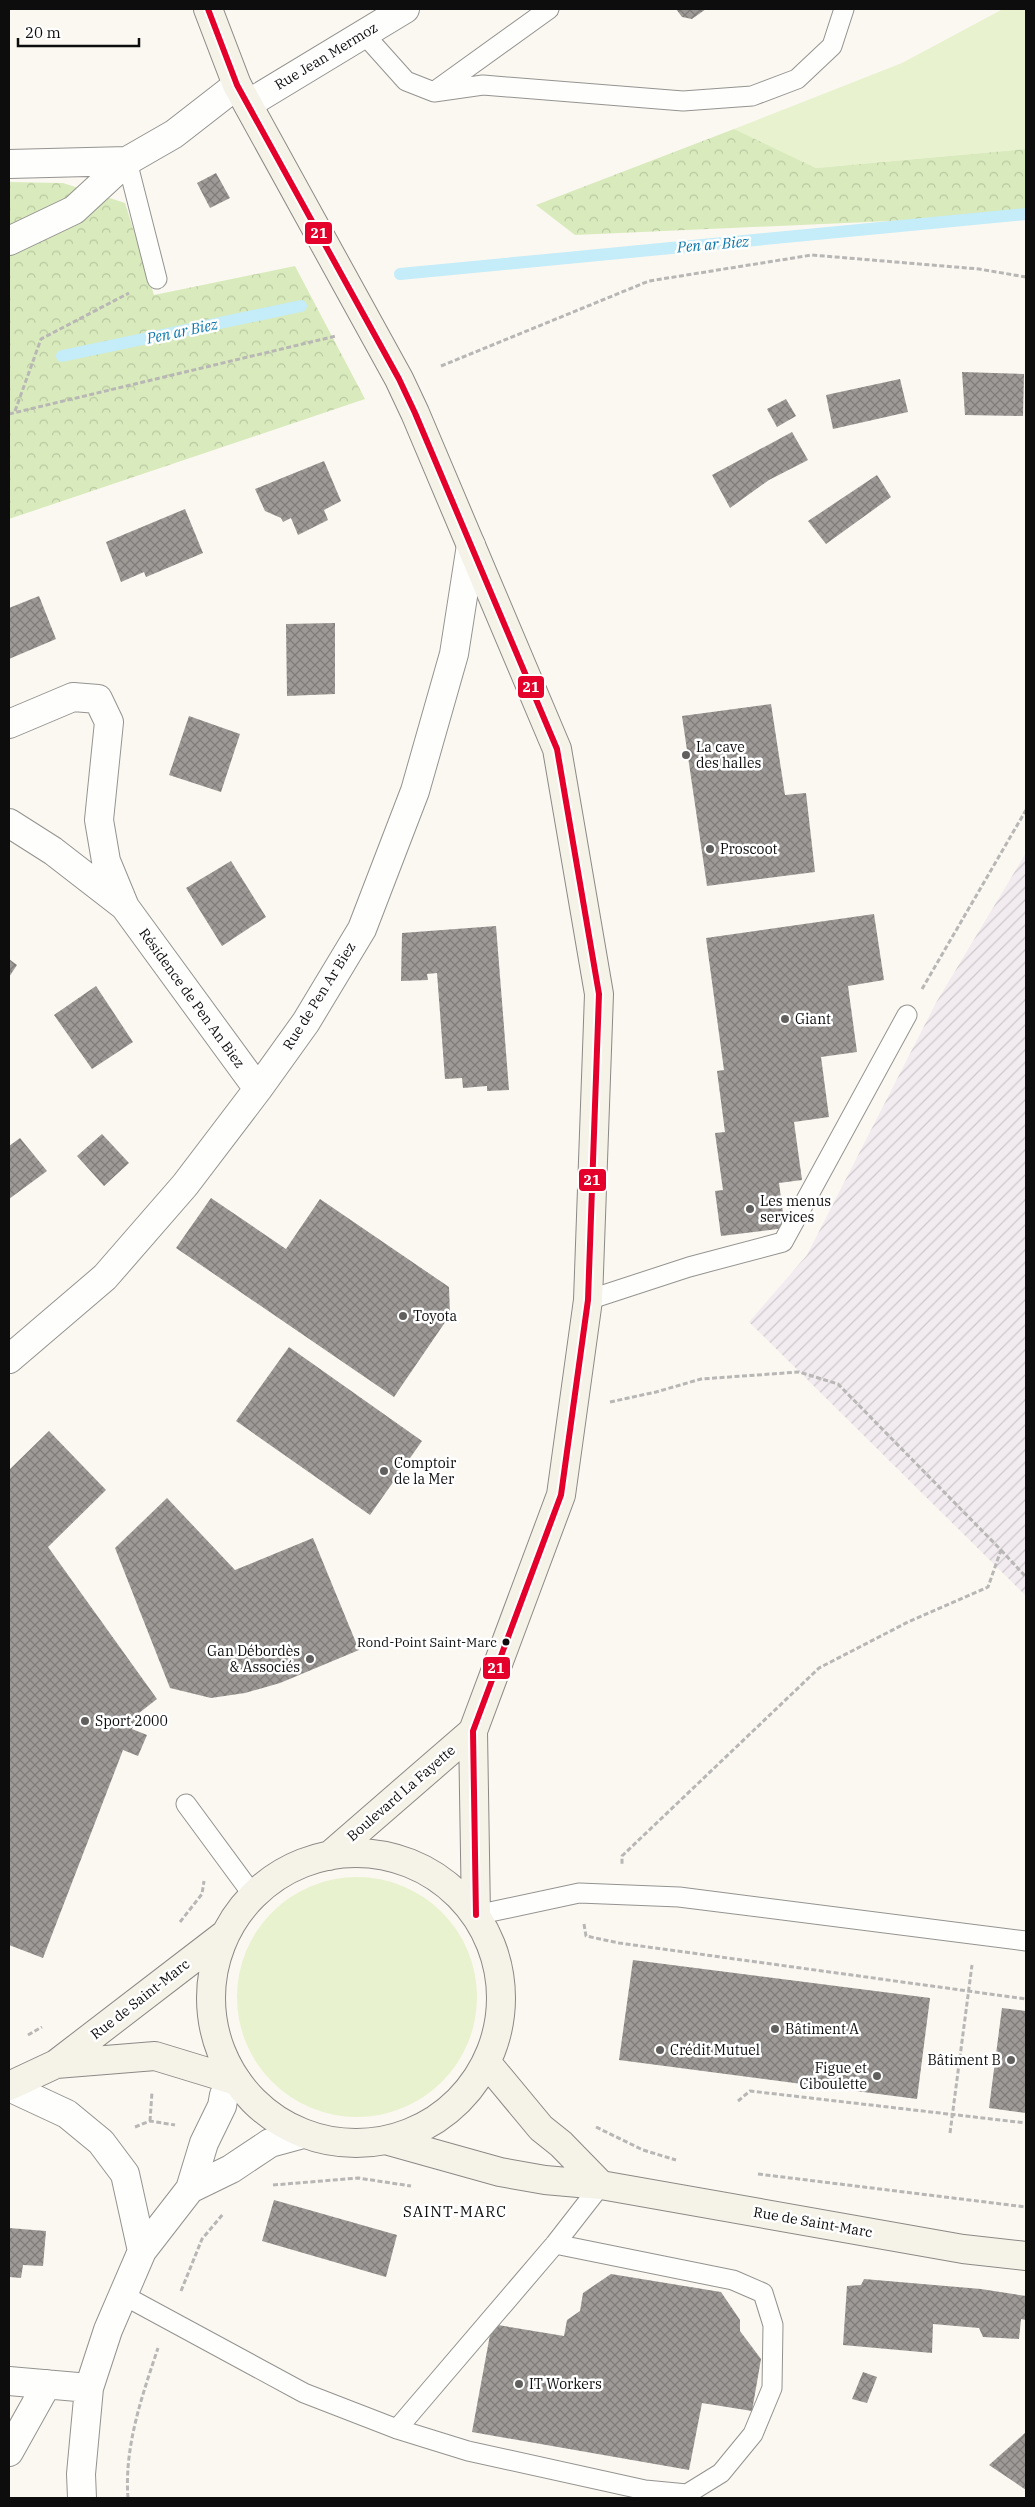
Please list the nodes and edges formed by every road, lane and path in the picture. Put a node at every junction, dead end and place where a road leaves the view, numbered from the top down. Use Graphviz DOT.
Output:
graph roads {
  1 [pos="208,9"];
  2 [pos="405,9"];
  3 [pos="549,9"];
  4 [pos="844,9"];
  5 [pos="363,34"];
  6 [pos="434,92"];
  7 [pos="242,95"];
  8 [pos="127,161"];
  9 [pos="9,164"];
  10 [pos="9,241"];
  11 [pos="1026,277"];
  12 [pos="157,279"];
  13 [pos="343,334"];
  14 [pos="441,366"];
  15 [pos="14,412"];
  16 [pos="9,414"];
  17 [pos="471,545"];
  18 [pos="9,724"];
  19 [pos="1026,810"];
  20 [pos="9,823"];
  21 [pos="125,907"];
  22 [pos="907,1016"];
  23 [pos="258,1089"];
  24 [pos="588,1300"];
  25 [pos="9,1359"];
  26 [pos="573,1410"];
  27 [pos="1001,1550"];
  28 [pos="1026,1577"];
  29 [pos="473,1731"];
  30 [pos="186,1804"];
  31 [pos="213,1841"];
  32 [pos="328,1856"];
  33 [pos="579,1894"];
  34 [pos="253,1895"];
  35 [pos="622,1895"];
  36 [pos="476,1915"];
  37 [pos="178,1925"];
  38 [pos="224,1935"];
  39 [pos="976,1935"];
  40 [pos="1026,1941"];
  41 [pos="968,1992"];
  42 [pos="1026,1999"];
  43 [pos="487,2063"];
  44 [pos="56,2064"];
  45 [pos="237,2081"];
  46 [pos="153,2085"];
  47 [pos="9,2087"];
  48 [pos="738,2102"];
  49 [pos="952,2114"];
  50 [pos="150,2121"];
  51 [pos="1026,2124"];
  52 [pos="590,2125"];
  53 [pos="950,2132"];
  54 [pos="303,2134"];
  55 [pos="389,2141"];
  56 [pos="680,2161"];
  57 [pos="748,2173"];
  58 [pos="601,2185"];
  59 [pos="264,2186"];
  60 [pos="417,2187"];
  61 [pos="190,2189"];
  62 [pos="1026,2207"];
  63 [pos="556,2244"];
  64 [pos="142,2251"];
  65 [pos="1026,2256"];
  66 [pos="124,2295"];
  67 [pos="9,2381"];
  68 [pos="47,2384"];
  69 [pos="89,2388"];
  70 [pos="397,2429"];
  71 [pos="9,2452"];
  72 [pos="126,2474"];
  73 [pos="82,2498"];
  74 [pos="128,2498"];
  1 -- 7 [label="main road, Boulevard La Fayette"];
  2 -- 5 [label="street, Rue Jean Mermoz"];
  3 -- 6 [label="lane"];
  4 -- 6 [label="lane"];
  5 -- 6 [label="lane"];
  5 -- 7 [label="street, Rue Jean Mermoz"];
  7 -- 8 [label="street, Rue Jean Mermoz"];
  7 -- 17 [label="main road, Boulevard La Fayette"];
  8 -- 9 [label="street"];
  8 -- 10 [label="street, Rue Jean Mermoz"];
  8 -- 12 [label="lane"];
  11 -- 14 [label="path"];
  12 -- 15 [label="path"];
  13 -- 15 [label="path"];
  15 -- 16 [label="path"];
  17 -- 23 [label="street, Rue de Pen Ar Biez"];
  17 -- 24 [label="main road, Boulevard La Fayette"];
  18 -- 21 [label="street, Résidence de Pen An Biez"];
  19 -- 22 [label="path"];
  20 -- 21 [label="street, Résidence de Pen An Biez"];
  21 -- 23 [label="street, Résidence de Pen An Biez"];
  22 -- 24 [label="lane"];
  23 -- 25 [label="street, Rue de Pen Ar Biez"];
  24 -- 26 [label="main road, Boulevard La Fayette"];
  26 -- 27 [label="path"];
  26 -- 29 [label="main road, Boulevard La Fayette"];
  27 -- 28 [label="path"];
  27 -- 35 [label="path"];
  29 -- 32 [label="main road, Boulevard La Fayette"];
  29 -- 36 [label="main road, Boulevard La Fayette"];
  30 -- 31 [label="lane"];
  31 -- 34 [label="lane"];
  31 -- 37 [label="path"];
  32 -- 34 [label="main road"];
  32 -- 36 [label="main road"];
  33 -- 35 [label="lane"];
  33 -- 36 [label="lane"];
  33 -- 41 [label="path"];
  34 -- 38 [label="main road"];
  35 -- 39 [label="lane"];
  36 -- 43 [label="main road"];
  38 -- 44 [label="main road, Rue de Saint-Marc"];
  38 -- 45 [label="main road"];
  39 -- 40 [label="lane"];
  39 -- 41 [label="path"];
  41 -- 42 [label="path"];
  41 -- 49 [label="path"];
  43 -- 55 [label="main road"];
  43 -- 58 [label="main road"];
  44 -- 45 [label="main road, Rue de Saint-Marc"];
  44 -- 47 [label="main road, Rue de Saint-Marc"];
  45 -- 54 [label="main road"];
  45 -- 61 [label="street"];
  46 -- 50 [label="path"];
  47 -- 64 [label="street"];
  48 -- 49 [label="path"];
  49 -- 51 [label="path"];
  49 -- 53 [label="path"];
  52 -- 56 [label="path"];
  54 -- 55 [label="main road"];
  54 -- 61 [label="street"];
  55 -- 58 [label="main road, Rue de Saint-Marc"];
  57 -- 62 [label="path"];
  58 -- 63 [label="lane"];
  58 -- 65 [label="main road, Rue de Saint-Marc"];
  59 -- 60 [label="path"];
  61 -- 64 [label="street"];
  63 -- 70 [label="lane"];
  63 -- 70 [label="lane"];
  64 -- 66 [label="street"];
  66 -- 69 [label="street"];
  66 -- 70 [label="lane"];
  67 -- 68 [label="street"];
  68 -- 69 [label="street"];
  68 -- 71 [label="street"];
  69 -- 73 [label="street"];
  72 -- 74 [label="path"];
}
